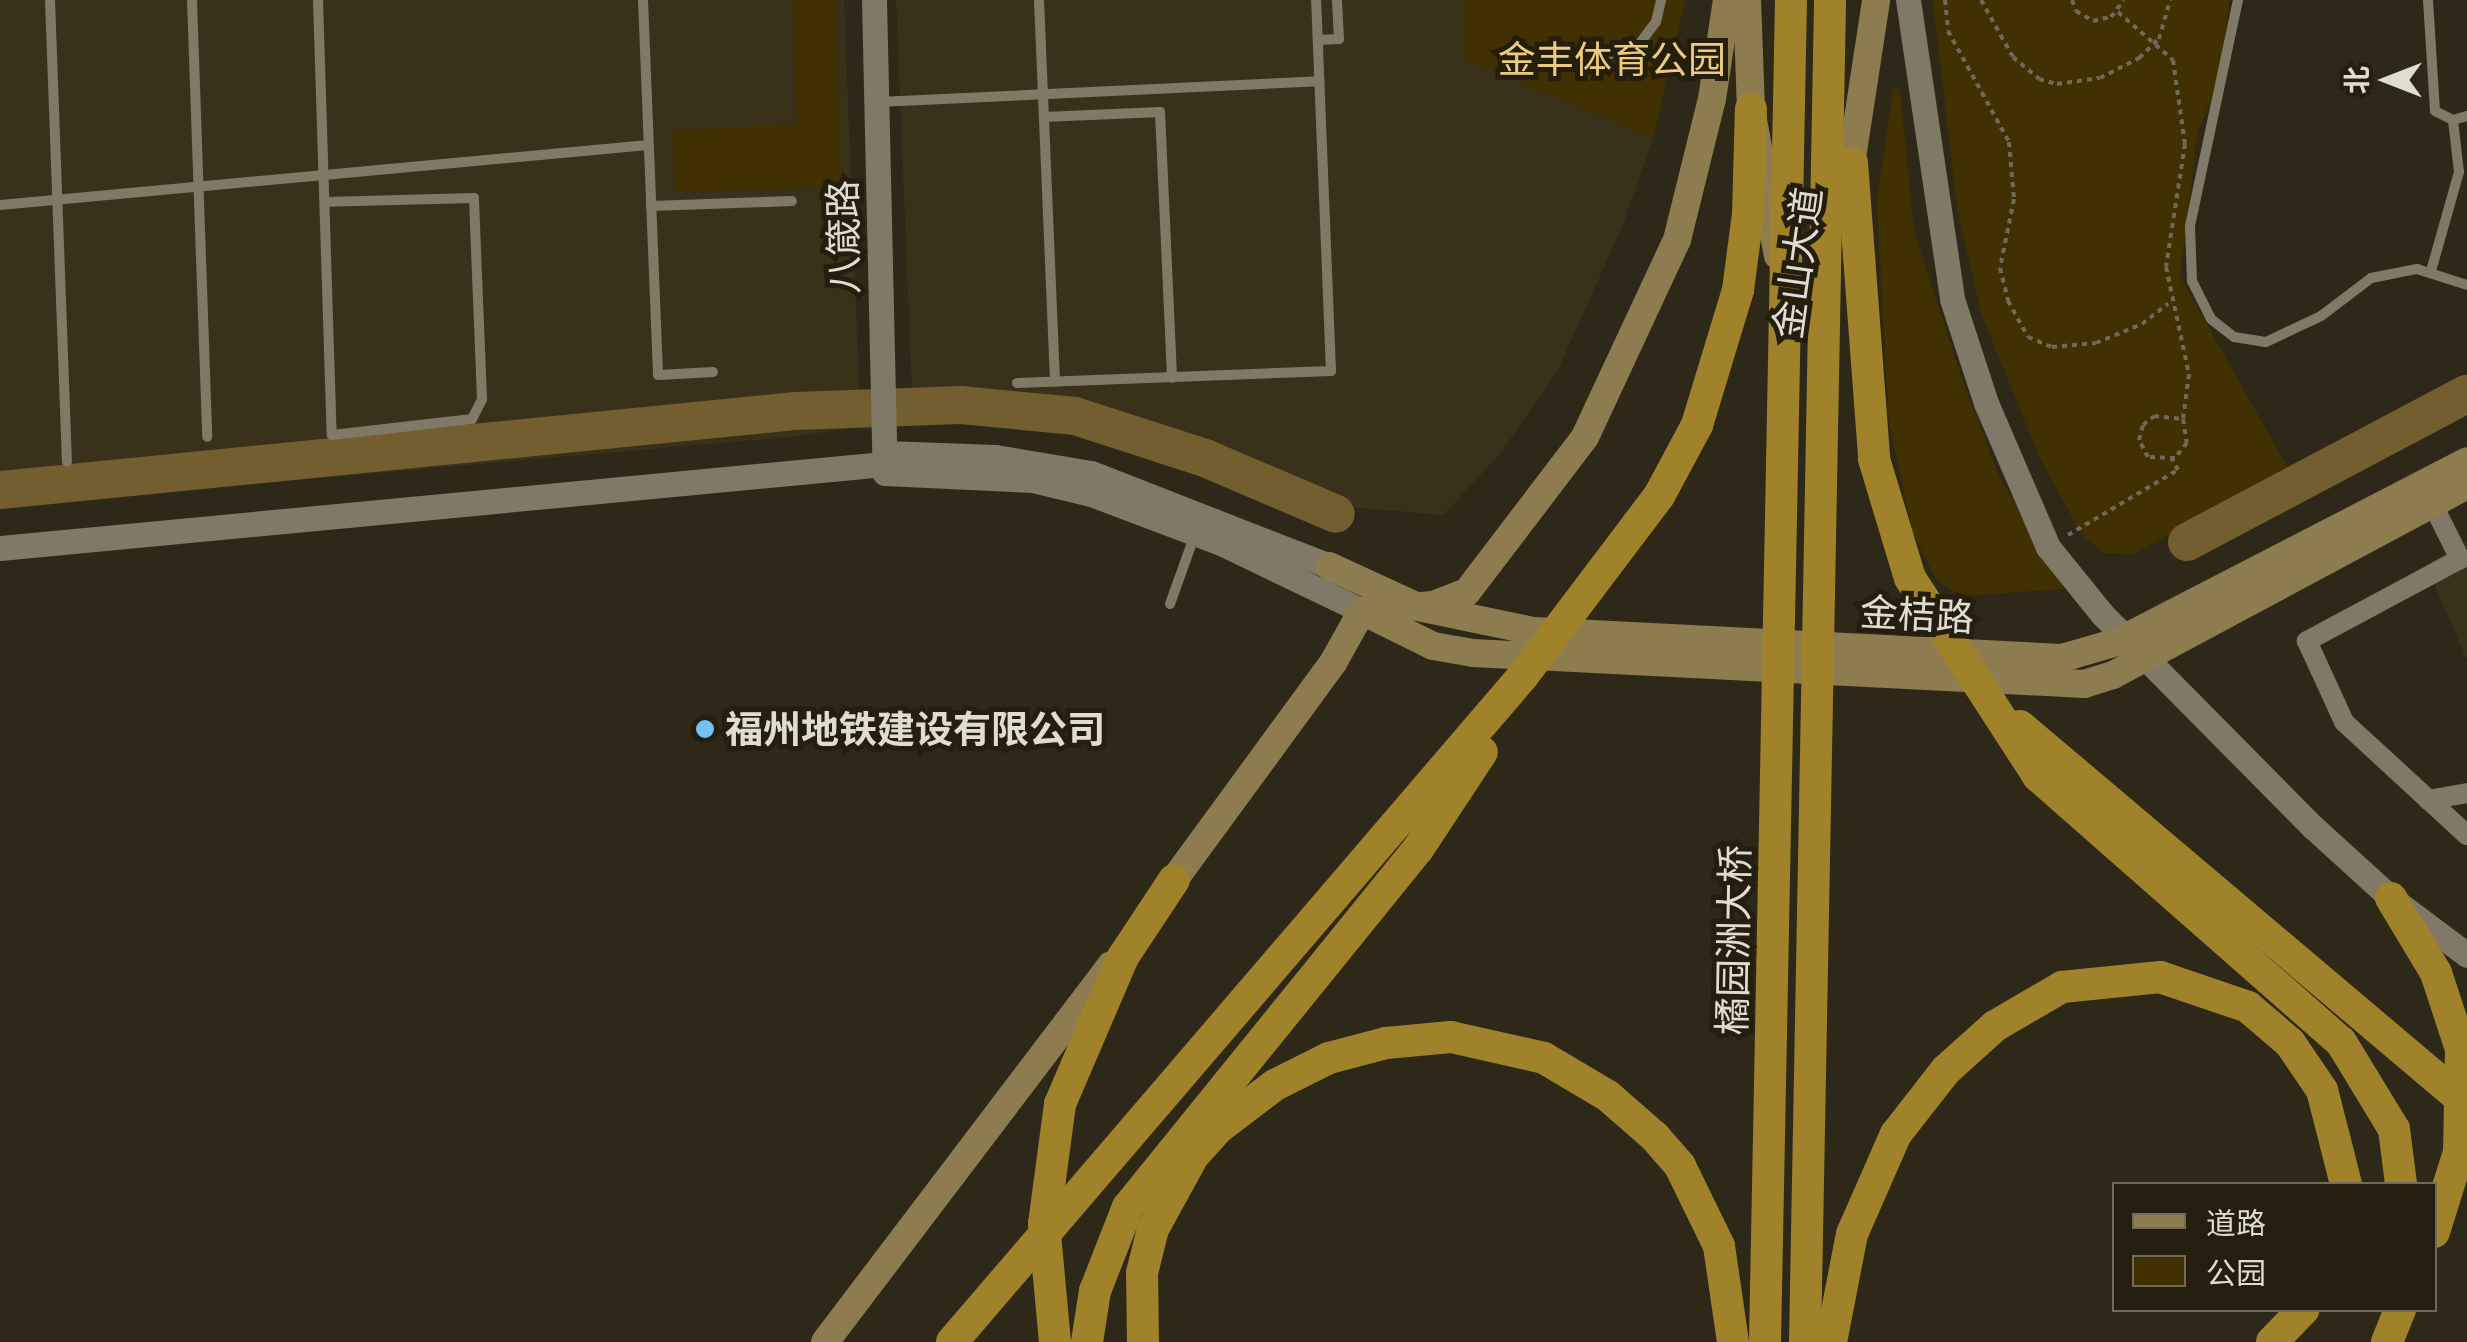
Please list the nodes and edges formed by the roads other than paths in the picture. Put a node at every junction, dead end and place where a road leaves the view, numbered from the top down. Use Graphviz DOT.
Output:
graph roads {
  1 [pos="50,0"];
  2 [pos="192,0"];
  3 [pos="318,0"];
  4 [pos="643,0"];
  5 [pos="874,0"];
  6 [pos="1039,0"];
  7 [pos="1316,0"];
  8 [pos="1337,0"];
  9 [pos="1662,0"];
  10 [pos="1726,0"];
  11 [pos="1746,0"];
  12 [pos="1791,0"];
  13 [pos="1830,0"];
  14 [pos="1876,0"];
  15 [pos="1908,0"];
  16 [pos="2238,0"];
  17 [pos="2428,0"];
  18 [pos="1318,40"];
  19 [pos="1534,62"];
  20 [pos="1320,81"];
  21 [pos="1043,94"];
  22 [pos="878,102"];
  23 [pos="1750,109"];
  24 [pos="2467,116"];
  25 [pos="1044,118"];
  26 [pos="2453,120"];
  27 [pos="648,145"];
  28 [pos="1852,163"];
  29 [pos="325,174"];
  30 [pos="198,186"];
  31 [pos="58,198"];
  32 [pos="326,202"];
  33 [pos="792,202"];
  34 [pos="0,205"];
  35 [pos="651,206"];
  36 [pos="2431,272"];
  37 [pos="2467,284"];
  38 [pos="1784,339"];
  39 [pos="1824,339"];
  40 [pos="713,372"];
  41 [pos="1172,378"];
  42 [pos="1055,382"];
  43 [pos="1018,383"];
  44 [pos="207,437"];
  45 [pos="67,462"];
  46 [pos="2467,462"];
  47 [pos="885,463"];
  48 [pos="2467,485"];
  49 [pos="2432,504"];
  50 [pos="1195,533"];
  51 [pos="1781,539"];
  52 [pos="0,548"];
  53 [pos="2465,563"];
  54 [pos="1329,566"];
  55 [pos="1170,604"];
  56 [pos="1418,607"];
  57 [pos="1362,612"];
  58 [pos="2124,637"];
  59 [pos="2146,657"];
  60 [pos="1522,678"];
  61 [pos="1988,695"];
  62 [pos="2467,793"];
  63 [pos="2428,800"];
  64 [pos="2467,835"];
  65 [pos="1174,880"];
  66 [pos="2390,898"];
  67 [pos="2467,955"];
  68 [pos="2467,1104"];
  69 [pos="2346,1182"];
  70 [pos="2400,1182"];
  71 [pos="2437,1222"];
  72 [pos="1004,1280"];
  73 [pos="2301,1312"];
  74 [pos="825,1342"];
  75 [pos="934,1342"];
  76 [pos="952,1342"];
  77 [pos="1054,1342"];
  78 [pos="1087,1342"];
  79 [pos="1143,1342"];
  80 [pos="1733,1342"];
  81 [pos="1765,1342"];
  82 [pos="1805,1342"];
  83 [pos="1831,1342"];
  84 [pos="2272,1342"];
  1 -- 31 [label="lane"];
  2 -- 30 [label="lane"];
  3 -- 29 [label="lane"];
  4 -- 27 [label="lane"];
  5 -- 22 [label="street, 八箴路"];
  6 -- 21 [label="lane"];
  7 -- 18 [label="lane"];
  8 -- 18 [label="lane"];
  9 -- 19 [label="lane"];
  10 -- 56 [label="main road"];
  11 -- 23 [label="main road, 金山大道"];
  12 -- 38 [label="highway"];
  13 -- 39 [label="highway"];
  14 -- 28 [label="main road, 金山大道"];
  15 -- 58 [label="street"];
  16 -- 36 [label="lane"];
  17 -- 26 [label="lane"];
  18 -- 20 [label="lane"];
  20 -- 21 [label="lane"];
  20 -- 41 [label="lane"];
  21 -- 22 [label="lane"];
  21 -- 25 [label="lane"];
  22 -- 47 [label="street, 八箴路"];
  23 -- 38 [label="main road, 金山大道"];
  23 -- 60 [label="highway"];
  24 -- 26 [label="lane"];
  25 -- 41 [label="lane"];
  25 -- 42 [label="lane"];
  26 -- 36 [label="lane"];
  27 -- 29 [label="lane"];
  27 -- 35 [label="lane"];
  28 -- 39 [label="main road, 金山大道"];
  28 -- 61 [label="highway"];
  29 -- 30 [label="lane"];
  29 -- 32 [label="lane"];
  30 -- 31 [label="lane"];
  30 -- 44 [label="lane"];
  31 -- 34 [label="lane"];
  31 -- 45 [label="lane"];
  32 -- 32 [label="lane"];
  33 -- 35 [label="lane"];
  35 -- 40 [label="lane"];
  36 -- 37 [label="lane"];
  38 -- 51 [label="highway, 金山大道"];
  39 -- 82 [label="highway, 金山大道"];
  41 -- 42 [label="lane"];
  42 -- 43 [label="lane"];
  46 -- 58 [label="main road, 金桔路"];
  47 -- 50 [label="street"];
  47 -- 52 [label="street"];
  47 -- 54 [label="street"];
  48 -- 49 [label="main road"];
  49 -- 53 [label="street"];
  49 -- 59 [label="main road"];
  50 -- 55 [label="lane"];
  50 -- 57 [label="street"];
  51 -- 81 [label="highway, 橘园洲大桥"];
  53 -- 63 [label="street"];
  54 -- 56 [label="main road, 金桔路"];
  56 -- 57 [label="main road"];
  56 -- 58 [label="main road, 金桔路"];
  57 -- 59 [label="main road"];
  57 -- 65 [label="main road"];
  58 -- 59 [label="street"];
  59 -- 66 [label="street"];
  60 -- 72 [label="highway"];
  60 -- 78 [label="highway"];
  61 -- 68 [label="highway"];
  61 -- 70 [label="highway"];
  62 -- 63 [label="street"];
  63 -- 64 [label="street"];
  65 -- 74 [label="main road"];
  65 -- 77 [label="highway"];
  66 -- 67 [label="street"];
  66 -- 71 [label="highway"];
  69 -- 83 [label="highway"];
  72 -- 75 [label="highway"];
  72 -- 76 [label="highway"];
  73 -- 84 [label="highway"];
  79 -- 80 [label="highway"];
}
